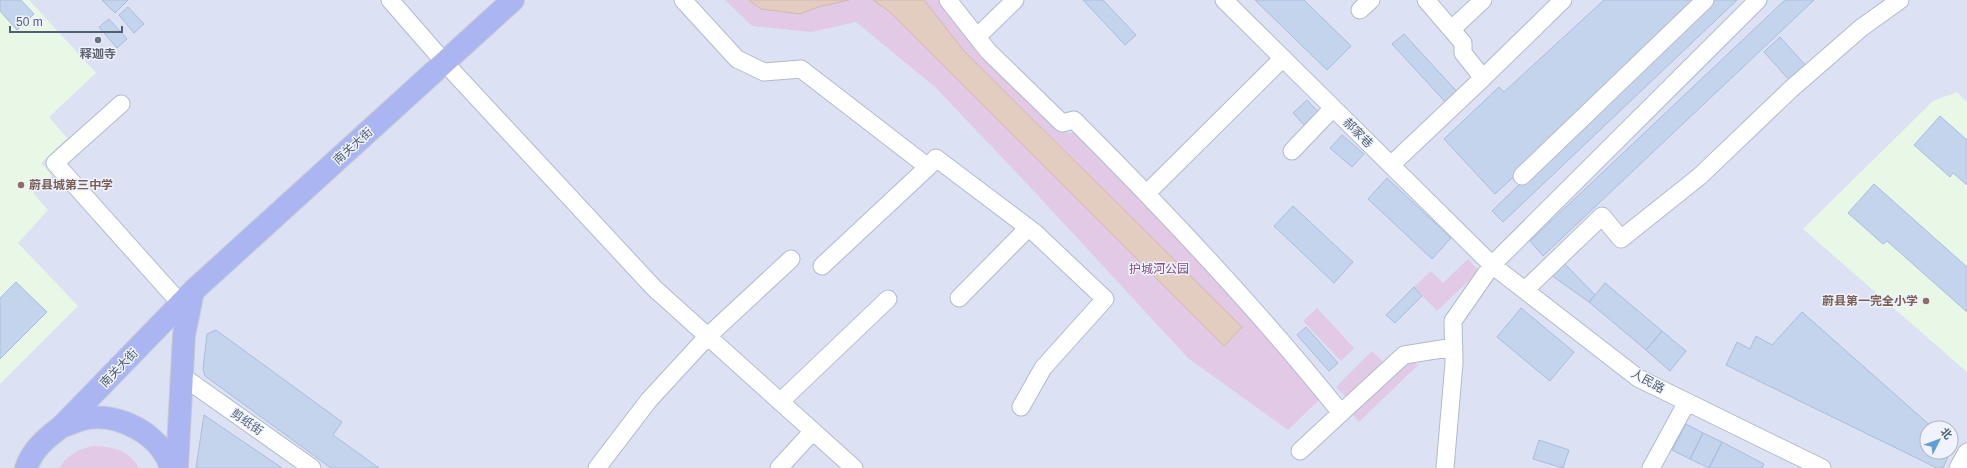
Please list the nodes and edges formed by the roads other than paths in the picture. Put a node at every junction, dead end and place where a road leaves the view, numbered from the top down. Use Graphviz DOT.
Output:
graph roads {
  1 [pos="390,0"];
  2 [pos="513,0"];
  3 [pos="683,0"];
  4 [pos="948,0"];
  5 [pos="1015,0"];
  6 [pos="1224,0"];
  7 [pos="1426,0"];
  8 [pos="1483,0"];
  9 [pos="1563,0"];
  10 [pos="1705,0"];
  11 [pos="1758,0"];
  12 [pos="1900,0"];
  13 [pos="1452,30"];
  14 [pos="977,37"];
  15 [pos="1283,58"];
  16 [pos="445,62"];
  17 [pos="1483,78"];
  18 [pos="121,104"];
  19 [pos="1333,108"];
  20 [pos="1292,151"];
  21 [pos="1391,165"];
  22 [pos="928,167"];
  23 [pos="1522,176"];
  24 [pos="1147,193"];
  25 [pos="1028,228"];
  26 [pos="791,260"];
  27 [pos="1492,265"];
  28 [pos="822,266"];
  29 [pos="1525,290"];
  30 [pos="187,298"];
  31 [pos="959,298"];
  32 [pos="888,299"];
  33 [pos="707,337"];
  34 [pos="1454,347"];
  35 [pos="182,376"];
  36 [pos="780,402"];
  37 [pos="1687,402"];
  38 [pos="1021,407"];
  39 [pos="1341,413"];
  40 [pos="61,427"];
  41 [pos="813,431"];
  42 [pos="38,447"];
  43 [pos="1300,451"];
  44 [pos="1967,452"];
  45 [pos="16,468"];
  46 [pos="26,468"];
  47 [pos="171,468"];
  48 [pos="177,468"];
  49 [pos="312,468"];
  50 [pos="597,468"];
  51 [pos="779,468"];
  52 [pos="854,468"];
  53 [pos="1445,468"];
  54 [pos="1651,468"];
  55 [pos="1822,468"];
  56 [pos="1958,468"];
  1 -- 16 [label="street"];
  2 -- 16 [label="main road, 南关大街"];
  3 -- 22 [label="street"];
  4 -- 14 [label="street"];
  5 -- 14 [label="street"];
  6 -- 15 [label="street, 郝家巷"];
  7 -- 13 [label="street"];
  8 -- 13 [label="street"];
  9 -- 17 [label="street"];
  10 -- 23 [label="street"];
  11 -- 27 [label="street"];
  12 -- 29 [label="street"];
  13 -- 17 [label="street"];
  14 -- 24 [label="street"];
  15 -- 19 [label="street, 郝家巷"];
  15 -- 24 [label="street"];
  16 -- 30 [label="main road, 南关大街"];
  16 -- 33 [label="street"];
  17 -- 21 [label="street"];
  18 -- 30 [label="street"];
  19 -- 20 [label="street"];
  19 -- 21 [label="street, 郝家巷"];
  21 -- 27 [label="street, 郝家巷"];
  22 -- 25 [label="street"];
  22 -- 28 [label="street"];
  24 -- 39 [label="street"];
  25 -- 31 [label="street"];
  25 -- 38 [label="street"];
  26 -- 33 [label="street"];
  27 -- 29 [label="street, 人民路"];
  27 -- 34 [label="street"];
  29 -- 37 [label="street, 人民路"];
  30 -- 35 [label="main road"];
  30 -- 40 [label="main road, 南关大街"];
  32 -- 36 [label="street"];
  33 -- 36 [label="street"];
  33 -- 50 [label="street"];
  34 -- 39 [label="street"];
  34 -- 53 [label="street"];
  35 -- 48 [label="main road"];
  35 -- 49 [label="street, 剪纸街"];
  36 -- 41 [label="street"];
  37 -- 54 [label="street"];
  37 -- 55 [label="street, 人民路"];
  39 -- 43 [label="street"];
  40 -- 42 [label="main road, 南关大街"];
  40 -- 47 [label="main road, 南关大街"];
  41 -- 51 [label="street"];
  41 -- 52 [label="street"];
  42 -- 45 [label="street"];
  42 -- 46 [label="main road, 南关大街"];
  44 -- 56 [label="street"];
}
